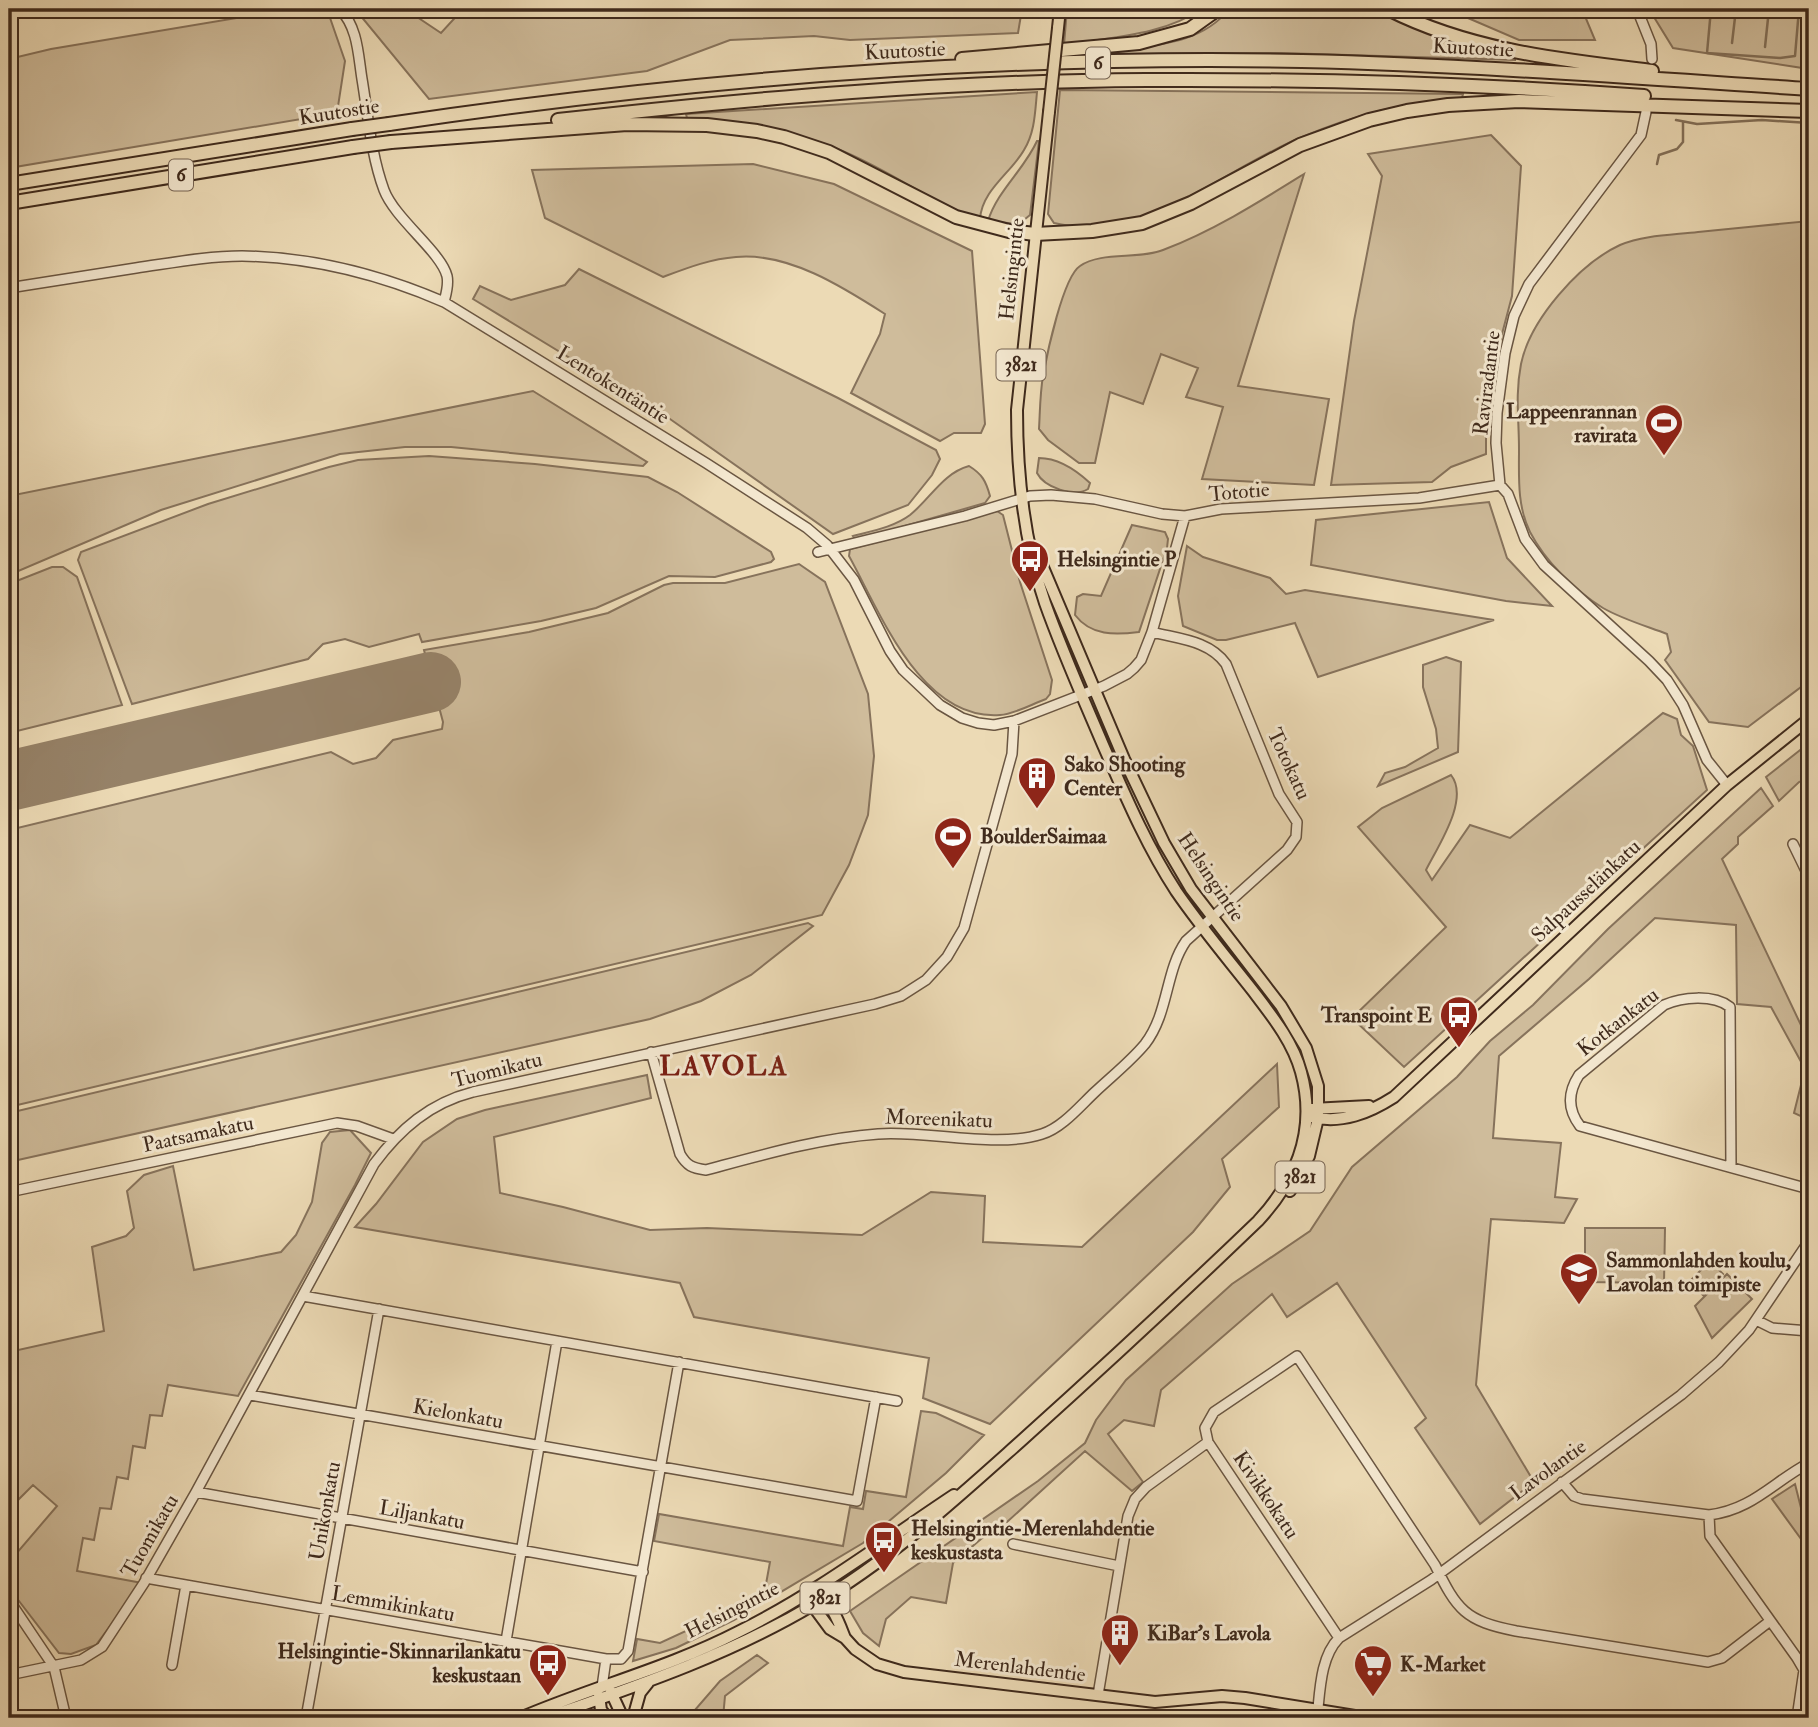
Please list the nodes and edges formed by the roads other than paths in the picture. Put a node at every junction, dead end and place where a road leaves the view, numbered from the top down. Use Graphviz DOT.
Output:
graph roads {
  1 [pos="340,9"];
  2 [pos="1060,9"];
  3 [pos="1218,9"];
  4 [pos="1388,9"];
  5 [pos="1637,9"];
  6 [pos="1652,59"];
  7 [pos="795,77"];
  8 [pos="1809,88"];
  9 [pos="1809,109"];
  10 [pos="1646,111"];
  11 [pos="391,142"];
  12 [pos="9,184"];
  13 [pos="9,203"];
  14 [pos="1035,234"];
  15 [pos="9,288"];
  16 [pos="444,302"];
  17 [pos="1500,485"];
  18 [pos="1023,498"];
  19 [pos="1185,516"];
  20 [pos="1029,534"];
  21 [pos="831,550"];
  22 [pos="818,552"];
  23 [pos="1152,632"];
  24 [pos="1096,689"];
  25 [pos="1081,694"];
  26 [pos="1809,719"];
  27 [pos="1014,721"];
  28 [pos="1727,785"];
  29 [pos="1793,844"];
  30 [pos="1809,877"];
  31 [pos="1212,916"];
  32 [pos="1201,926"];
  33 [pos="651,1052"];
  34 [pos="1307,1113"];
  35 [pos="1318,1113"];
  36 [pos="393,1139"];
  37 [pos="1731,1167"];
  38 [pos="1809,1189"];
  39 [pos="9,1192"];
  40 [pos="1258,1221"];
  41 [pos="1809,1241"];
  42 [pos="303,1296"];
  43 [pos="379,1309"];
  44 [pos="1756,1320"];
  45 [pos="1809,1331"];
  46 [pos="557,1341"];
  47 [pos="679,1362"];
  48 [pos="250,1395"];
  49 [pos="876,1397"];
  50 [pos="897,1401"];
  51 [pos="360,1414"];
  52 [pos="1208,1442"];
  53 [pos="539,1445"];
  54 [pos="1809,1463"];
  55 [pos="661,1466"];
  56 [pos="979,1478"];
  57 [pos="1562,1482"];
  58 [pos="196,1492"];
  59 [pos="1709,1515"];
  60 [pos="342,1519"];
  61 [pos="1013,1544"];
  62 [pos="521,1551"];
  63 [pos="1119,1566"];
  64 [pos="643,1572"];
  65 [pos="1439,1573"];
  66 [pos="146,1578"];
  67 [pos="186,1586"];
  68 [pos="809,1591"];
  69 [pos="824,1599"];
  70 [pos="9,1600"];
  71 [pos="813,1606"];
  72 [pos="325,1610"];
  73 [pos="1770,1621"];
  74 [pos="845,1638"];
  75 [pos="1339,1638"];
  76 [pos="506,1641"];
  77 [pos="606,1658"];
  78 [pos="172,1665"];
  79 [pos="54,1667"];
  80 [pos="9,1675"];
  81 [pos="649,1682"];
  82 [pos="603,1687"];
  83 [pos="1098,1695"];
  84 [pos="614,1696"];
  85 [pos="599,1700"];
  86 [pos="1318,1714"];
  87 [pos="66,1718"];
  88 [pos="306,1718"];
  89 [pos="520,1718"];
  90 [pos="545,1718"];
  91 [pos="561,1718"];
  92 [pos="585,1718"];
  93 [pos="608,1718"];
  94 [pos="623,1718"];
  95 [pos="633,1718"];
  96 [pos="1367,1718"];
  97 [pos="1797,1718"];
  1 -- 16 [label="street"];
  2 -- 14 [label="main road, Helsingintie / 3821, bridge"];
  3 -- 7 [label="highway"];
  4 -- 8 [label="highway"];
  5 -- 6 [label="street"];
  7 -- 8 [label="highway, Kuutostie / 6"];
  7 -- 12 [label="highway, Kuutostie / 6, bridge"];
  9 -- 11 [label="highway, Kuutostie / 6"];
  9 -- 14 [label="highway"];
  10 -- 17 [label="street, Raviradantie"];
  11 -- 13 [label="highway, Kuutostie / 6, bridge"];
  11 -- 14 [label="highway"];
  14 -- 18 [label="main road, Helsingintie / 3821"];
  15 -- 16 [label="street, Lentokentäntie"];
  16 -- 21 [label="street, Lentokentäntie"];
  17 -- 19 [label="street, Tototie"];
  17 -- 28 [label="street, Raviradantie"];
  18 -- 19 [label="street"];
  18 -- 20 [label="main road, Helsingintie / 3821"];
  18 -- 21 [label="street"];
  19 -- 23 [label="street, Tototie"];
  20 -- 24 [label="main road, Helsingintie / 3821"];
  20 -- 25 [label="main road, Helsingintie / 3821"];
  21 -- 22 [label="street"];
  21 -- 27 [label="street, Lentokentäntie"];
  23 -- 24 [label="street, Tototie"];
  23 -- 31 [label="street, Totokatu"];
  24 -- 25 [label="street, Lentokentäntie"];
  24 -- 31 [label="main road, Helsingintie / 3821"];
  25 -- 27 [label="street, Lentokentäntie"];
  25 -- 32 [label="main road, Helsingintie / 3821"];
  26 -- 28 [label="main road, Salpausselänkatu"];
  27 -- 33 [label="street, Tuomikatu"];
  28 -- 35 [label="main road, Salpausselänkatu"];
  29 -- 30 [label="street"];
  31 -- 32 [label="street, Totokatu"];
  31 -- 35 [label="main road, Helsingintie / 3821"];
  32 -- 33 [label="street, Moreenikatu"];
  32 -- 34 [label="main road, Helsingintie / 3821"];
  33 -- 36 [label="street, Tuomikatu"];
  34 -- 35 [label="main road, Salpausselänkatu"];
  34 -- 40 [label="main road, Helsingintie / 3821"];
  35 -- 40 [label="main road, Helsingintie / 3821"];
  36 -- 39 [label="street, Paatsamakatu"];
  36 -- 42 [label="street, Tuomikatu"];
  37 -- 37 [label="street, Kotkankatu"];
  37 -- 38 [label="street, Kotkankatu"];
  40 -- 56 [label="main road, Helsingintie / 3821"];
  41 -- 44 [label="street, Lavolantie"];
  42 -- 43 [label="street"];
  42 -- 48 [label="street, Tuomikatu"];
  43 -- 46 [label="street"];
  43 -- 51 [label="street, Unikonkatu"];
  44 -- 45 [label="street"];
  44 -- 57 [label="street, Lavolantie"];
  46 -- 47 [label="street"];
  46 -- 53 [label="street"];
  47 -- 49 [label="street"];
  47 -- 55 [label="street"];
  48 -- 51 [label="street, Kielonkatu"];
  48 -- 58 [label="street, Tuomikatu"];
  49 -- 50 [label="street"];
  49 -- 55 [label="street, Kielonkatu"];
  51 -- 53 [label="street, Kielonkatu"];
  51 -- 60 [label="street, Unikonkatu"];
  52 -- 63 [label="street, Kivikkokatu"];
  52 -- 65 [label="street"];
  52 -- 75 [label="street, Kivikkokatu"];
  53 -- 55 [label="street, Kielonkatu"];
  53 -- 62 [label="street"];
  54 -- 59 [label="street"];
  55 -- 64 [label="street"];
  56 -- 68 [label="main road, Helsingintie / 3821"];
  56 -- 69 [label="main road, Helsingintie / 3821"];
  57 -- 59 [label="street"];
  57 -- 65 [label="street, Lavolantie"];
  58 -- 60 [label="street, Liljankatu"];
  58 -- 66 [label="street, Tuomikatu"];
  59 -- 73 [label="street"];
  60 -- 62 [label="street, Liljankatu"];
  60 -- 72 [label="street, Unikonkatu"];
  61 -- 63 [label="street"];
  62 -- 64 [label="street, Liljankatu"];
  62 -- 76 [label="street"];
  63 -- 83 [label="street, Kivikkokatu"];
  64 -- 77 [label="street"];
  65 -- 73 [label="street"];
  65 -- 75 [label="street, Lavolantie"];
  66 -- 67 [label="street, Lemmikinkatu"];
  66 -- 79 [label="street, Tuomikatu"];
  67 -- 72 [label="street, Lemmikinkatu"];
  67 -- 78 [label="street"];
  68 -- 69 [label="main road"];
  68 -- 71 [label="main road, Merenlahdentie"];
  68 -- 82 [label="main road, Helsingintie / 3821"];
  69 -- 71 [label="main road, Helsingintie / 3821"];
  69 -- 74 [label="main road, Merenlahdentie"];
  70 -- 79 [label="street"];
  71 -- 74 [label="main road, Merenlahdentie"];
  71 -- 81 [label="main road, Helsingintie / 3821"];
  72 -- 76 [label="street, Lemmikinkatu"];
  72 -- 88 [label="street, Unikonkatu"];
  73 -- 97 [label="street"];
  74 -- 83 [label="main road, Merenlahdentie"];
  75 -- 86 [label="street"];
  76 -- 77 [label="street, Lemmikinkatu"];
  77 -- 82 [label="street"];
  79 -- 80 [label="street, Tuomikatu"];
  79 -- 87 [label="street"];
  81 -- 84 [label="main road, Helsingintie / 3821"];
  81 -- 95 [label="main road"];
  82 -- 84 [label="main road"];
  82 -- 85 [label="main road"];
  82 -- 89 [label="main road, Helsingintie / 3821"];
  83 -- 86 [label="main road, Merenlahdentie"];
  84 -- 85 [label="main road, Helsingintie / 3821"];
  84 -- 94 [label="main road"];
  85 -- 90 [label="main road, Helsingintie / 3821"];
  85 -- 93 [label="main road"];
  86 -- 96 [label="main road, Merenlahdentie"];
  91 -- 92 [label="main road"];
}
